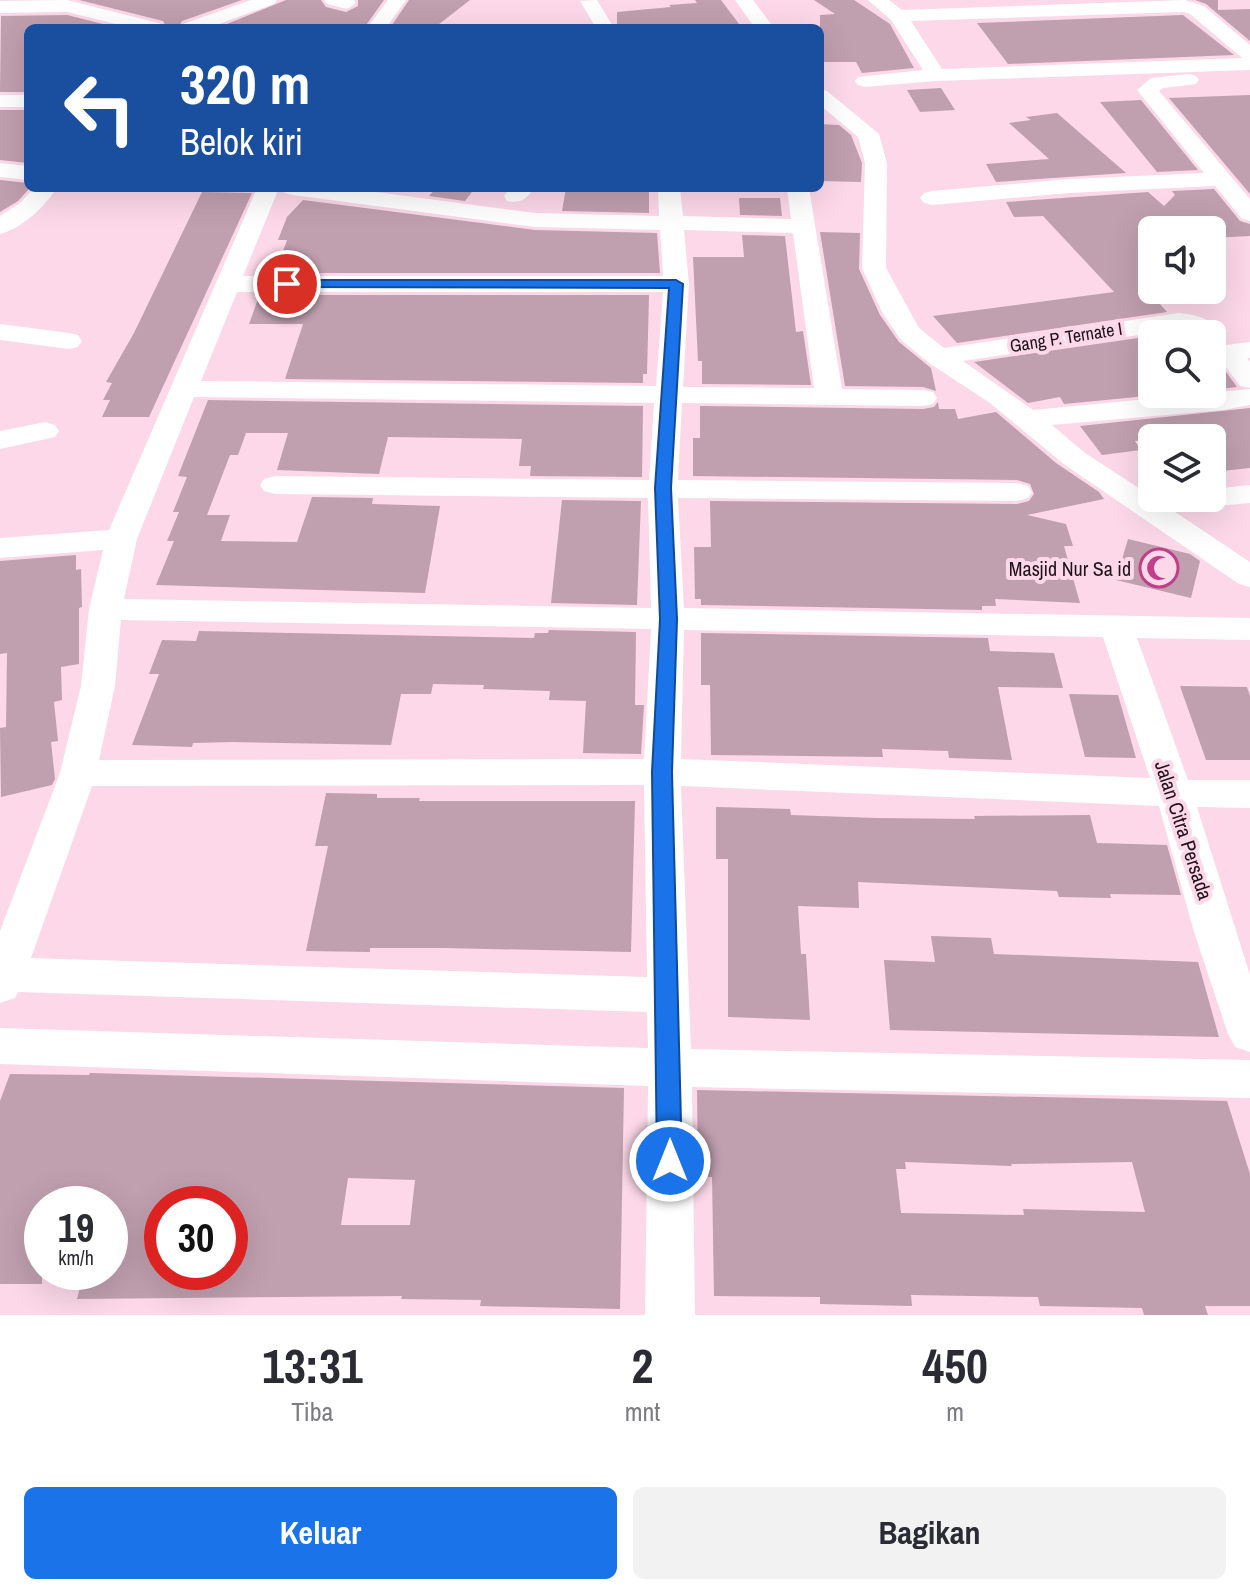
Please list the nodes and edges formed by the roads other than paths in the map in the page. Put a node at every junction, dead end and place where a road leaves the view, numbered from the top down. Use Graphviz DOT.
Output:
graph roads {
  1 [pos="397,0"];
  2 [pos="744,0"];
  3 [pos="877,0"];
  4 [pos="262,1"];
  5 [pos="589,1"];
  6 [pos="72,3"];
  7 [pos="1056,5"];
  8 [pos="0,7"];
  9 [pos="898,16"];
  10 [pos="211,19"];
  11 [pos="142,24"];
  12 [pos="199,24"];
  13 [pos="229,24"];
  14 [pos="379,24"];
  15 [pos="603,24"];
  16 [pos="762,24"];
  17 [pos="11,25"];
  18 [pos="1250,55"];
  19 [pos="1250,64"];
  20 [pos="936,75"];
  21 [pos="1250,78"];
  22 [pos="865,81"];
  23 [pos="0,101"];
  24 [pos="24,101"];
  25 [pos="826,108"];
  26 [pos="0,170"];
  27 [pos="24,173"];
  28 [pos="1219,179"];
  29 [pos="42,192"];
  30 [pos="266,192"];
  31 [pos="323,192"];
  32 [pos="669,192"];
  33 [pos="799,192"];
  34 [pos="932,198"];
  35 [pos="1250,214"];
  36 [pos="671,223"];
  37 [pos="803,226"];
  38 [pos="0,227"];
  39 [pos="227,284"];
  40 [pos="676,284"];
  41 [pos="1138,326"];
  42 [pos="0,332"];
  43 [pos="69,341"];
  44 [pos="1226,348"];
  45 [pos="938,357"];
  46 [pos="1250,380"];
  47 [pos="182,389"];
  48 [pos="669,396"];
  49 [pos="829,396"];
  50 [pos="1250,397"];
  51 [pos="923,398"];
  52 [pos="1025,419"];
  53 [pos="45,431"];
  54 [pos="0,440"];
  55 [pos="1250,475"];
  56 [pos="275,485"];
  57 [pos="663,488"];
  58 [pos="1017,492"];
  59 [pos="1250,493"];
  60 [pos="1226,496"];
  61 [pos="1138,503"];
  62 [pos="1151,512"];
  63 [pos="121,539"];
  64 [pos="0,548"];
  65 [pos="1250,577"];
  66 [pos="105,609"];
  67 [pos="668,619"];
  68 [pos="1250,619"];
  69 [pos="1214,626"];
  70 [pos="1116,627"];
  71 [pos="1250,629"];
  72 [pos="662,772"];
  73 [pos="78,773"];
  74 [pos="1174,793"];
  75 [pos="1250,794"];
  76 [pos="1,978"];
  77 [pos="668,1031"];
  78 [pos="1250,1034"];
  79 [pos="0,1046"];
  80 [pos="1250,1079"];
  81 [pos="670,1315"];
  1 -- 14 [label="street"];
  2 -- 16 [label="street"];
  3 -- 9 [label="street"];
  4 -- 10 [label="street"];
  5 -- 15 [label="street"];
  6 -- 8 [label="street"];
  6 -- 11 [label="street"];
  6 -- 17 [label="street"];
  7 -- 9 [label="street"];
  7 -- 18 [label="street"];
  9 -- 20 [label="street"];
  10 -- 12 [label="street"];
  10 -- 13 [label="street"];
  19 -- 20 [label="street"];
  20 -- 22 [label="street"];
  21 -- 28 [label="street"];
  23 -- 24 [label="street"];
  25 -- 45 [label="street"];
  26 -- 27 [label="street"];
  28 -- 34 [label="street"];
  28 -- 35 [label="street"];
  29 -- 38 [label="street"];
  30 -- 39 [label="street"];
  31 -- 36 [label="street"];
  32 -- 36 [label="street"];
  33 -- 37 [label="street"];
  36 -- 37 [label="street"];
  36 -- 40 [label="street"];
  37 -- 49 [label="street"];
  39 -- 40 [label="street"];
  39 -- 47 [label="street"];
  40 -- 48 [label="street"];
  41 -- 45 [label="street, Gang P. Ternate I"];
  42 -- 43 [label="street"];
  44 -- 46 [label="street"];
  45 -- 52 [label="street"];
  47 -- 48 [label="street"];
  47 -- 63 [label="street"];
  48 -- 49 [label="street"];
  48 -- 57 [label="street"];
  49 -- 51 [label="street"];
  50 -- 52 [label="street"];
  52 -- 61 [label="street"];
  53 -- 54 [label="street"];
  55 -- 59 [label="street"];
  56 -- 57 [label="street"];
  57 -- 58 [label="street"];
  57 -- 67 [label="street"];
  59 -- 60 [label="street"];
  62 -- 65 [label="street"];
  63 -- 64 [label="street"];
  63 -- 66 [label="street"];
  66 -- 67 [label="street"];
  66 -- 73 [label="street"];
  67 -- 70 [label="street"];
  67 -- 72 [label="street"];
  68 -- 69 [label="street"];
  69 -- 70 [label="street"];
  69 -- 71 [label="street"];
  70 -- 74 [label="street, Jalan Citra Persada"];
  72 -- 73 [label="street"];
  72 -- 74 [label="street"];
  72 -- 77 [label="street"];
  73 -- 76 [label="street"];
  74 -- 75 [label="street"];
  74 -- 78 [label="street, Jalan Citra Persada"];
  76 -- 77 [label="street"];
  77 -- 79 [label="street"];
  77 -- 80 [label="street"];
  77 -- 81 [label="street"];
}
